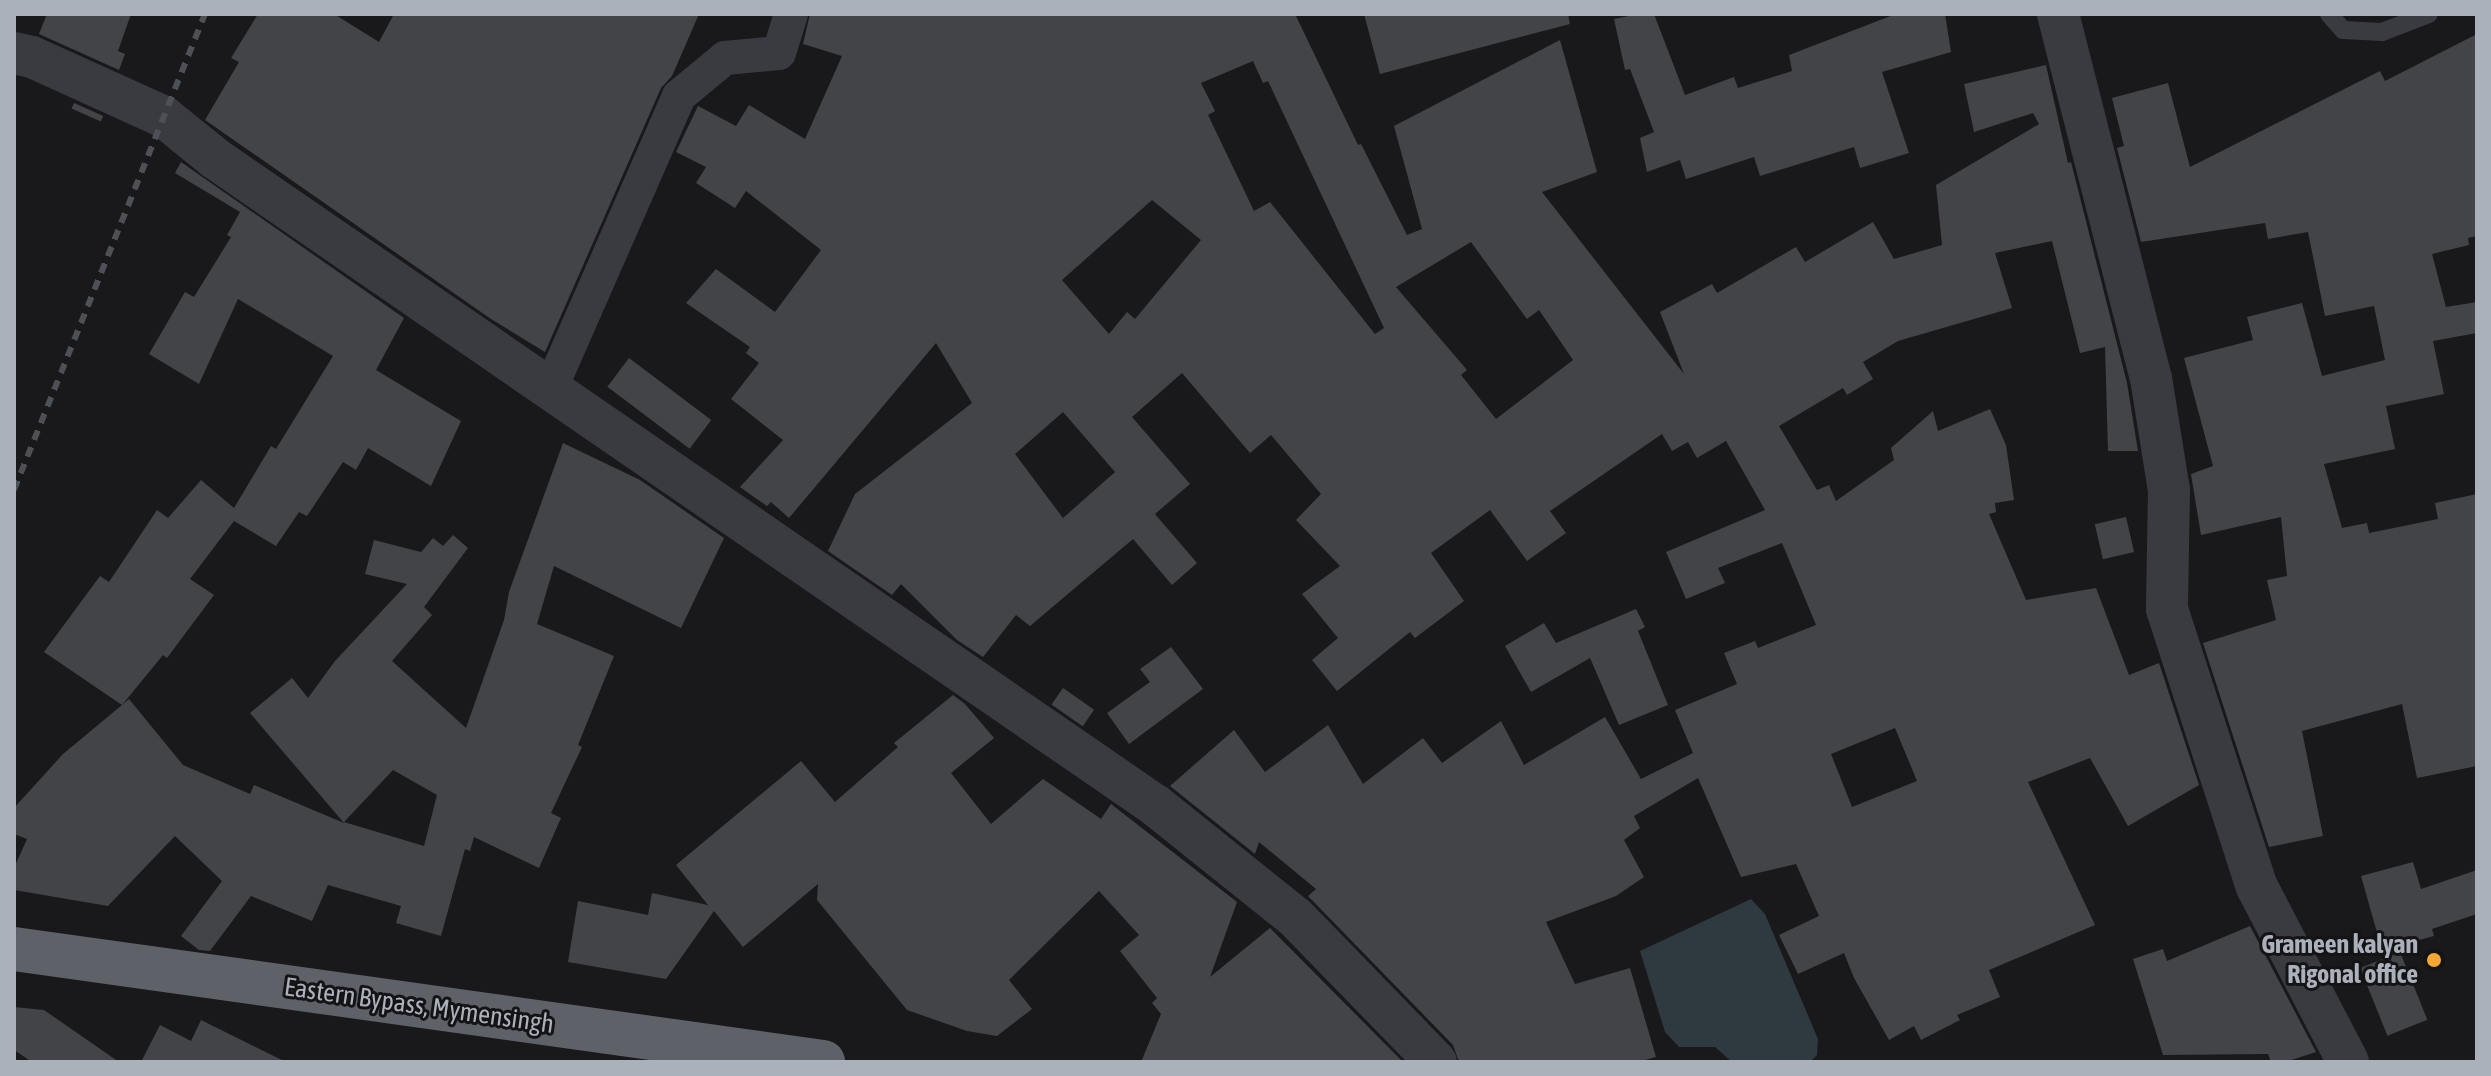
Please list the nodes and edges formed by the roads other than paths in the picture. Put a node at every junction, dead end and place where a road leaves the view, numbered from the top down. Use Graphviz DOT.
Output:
graph roads {
  1 [pos="791,14"];
  2 [pos="2058,14"];
  3 [pos="2329,14"];
  4 [pos="2429,14"];
  5 [pos="14,53"];
  6 [pos="550,390"];
  7 [pos="14,949"];
  8 [pos="823,1062"];
  9 [pos="1436,1062"];
  10 [pos="2348,1062"];
  1 -- 6 [label="street"];
  2 -- 10 [label="street"];
  3 -- 4 [label="lane"];
  5 -- 6 [label="street"];
  6 -- 9 [label="street"];
  7 -- 8 [label="highway, Eastern Bypass, Mymensingh"];
}
